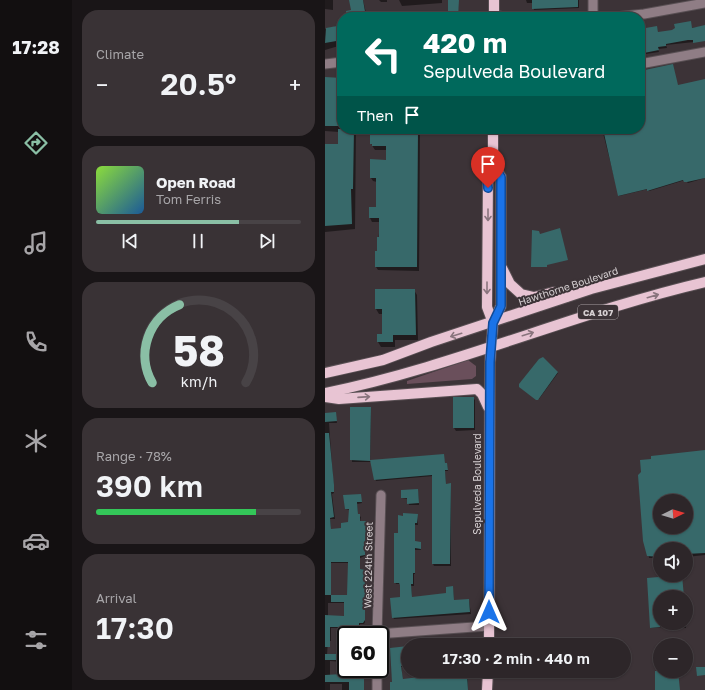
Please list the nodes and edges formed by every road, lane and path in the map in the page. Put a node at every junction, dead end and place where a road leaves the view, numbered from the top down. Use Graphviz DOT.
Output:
graph roads {
  1 [pos="495,0"];
  2 [pos="593,0"];
  3 [pos="705,3"];
  4 [pos="496,12"];
  5 [pos="593,12"];
  6 [pos="645,14"];
  7 [pos="705,52"];
  8 [pos="337,63"];
  9 [pos="645,63"];
  10 [pos="325,64"];
  11 [pos="493,134"];
  12 [pos="493,165"];
  13 [pos="705,259"];
  14 [pos="501,268"];
  15 [pos="705,282"];
  16 [pos="566,298"];
  17 [pos="493,323"];
  18 [pos="491,346"];
  19 [pos="325,373"];
  20 [pos="325,393"];
  21 [pos="325,397"];
  22 [pos="489,410"];
  23 [pos="381,495"];
  24 [pos="377,626"];
  25 [pos="488,626"];
  26 [pos="389,633"];
  27 [pos="489,638"];
  28 [pos="377,678"];
  29 [pos="488,678"];
  30 [pos="377,690"];
  31 [pos="487,690"];
  1 -- 4 [label="main road"];
  2 -- 5 [label="street"];
  3 -- 6 [label="street"];
  7 -- 9 [label="street"];
  8 -- 10 [label="street"];
  11 -- 12 [label="main road, Sepulveda Boulevard"];
  12 -- 14 [label="main road, Sepulveda Boulevard"];
  12 -- 17 [label="main road, Sepulveda Boulevard, one-way"];
  13 -- 16 [label="main road, Hawthorne Boulevard / CA 107"];
  14 -- 16 [label="main road"];
  14 -- 17 [label="main road, Sepulveda Boulevard"];
  18 -- 15 [label="main road, CA 107, one-way"];
  16 -- 17 [label="main road, Hawthorne Boulevard / CA 107"];
  17 -- 18 [label="main road, Sepulveda Boulevard"];
  17 -- 19 [label="main road, Hawthorne Boulevard / CA 107, one-way"];
  18 -- 20 [label="main road, CA 107"];
  18 -- 22 [label="main road, Sepulveda Boulevard"];
  21 -- 22 [label="main road, one-way"];
  22 -- 25 [label="main road, Sepulveda Boulevard"];
  23 -- 24 [label="street, West 224th Street"];
  25 -- 26 [label="street"];
  25 -- 27 [label="main road, Sepulveda Boulevard"];
  28 -- 30 [label="street"];
  29 -- 31 [label="main road"];
}
